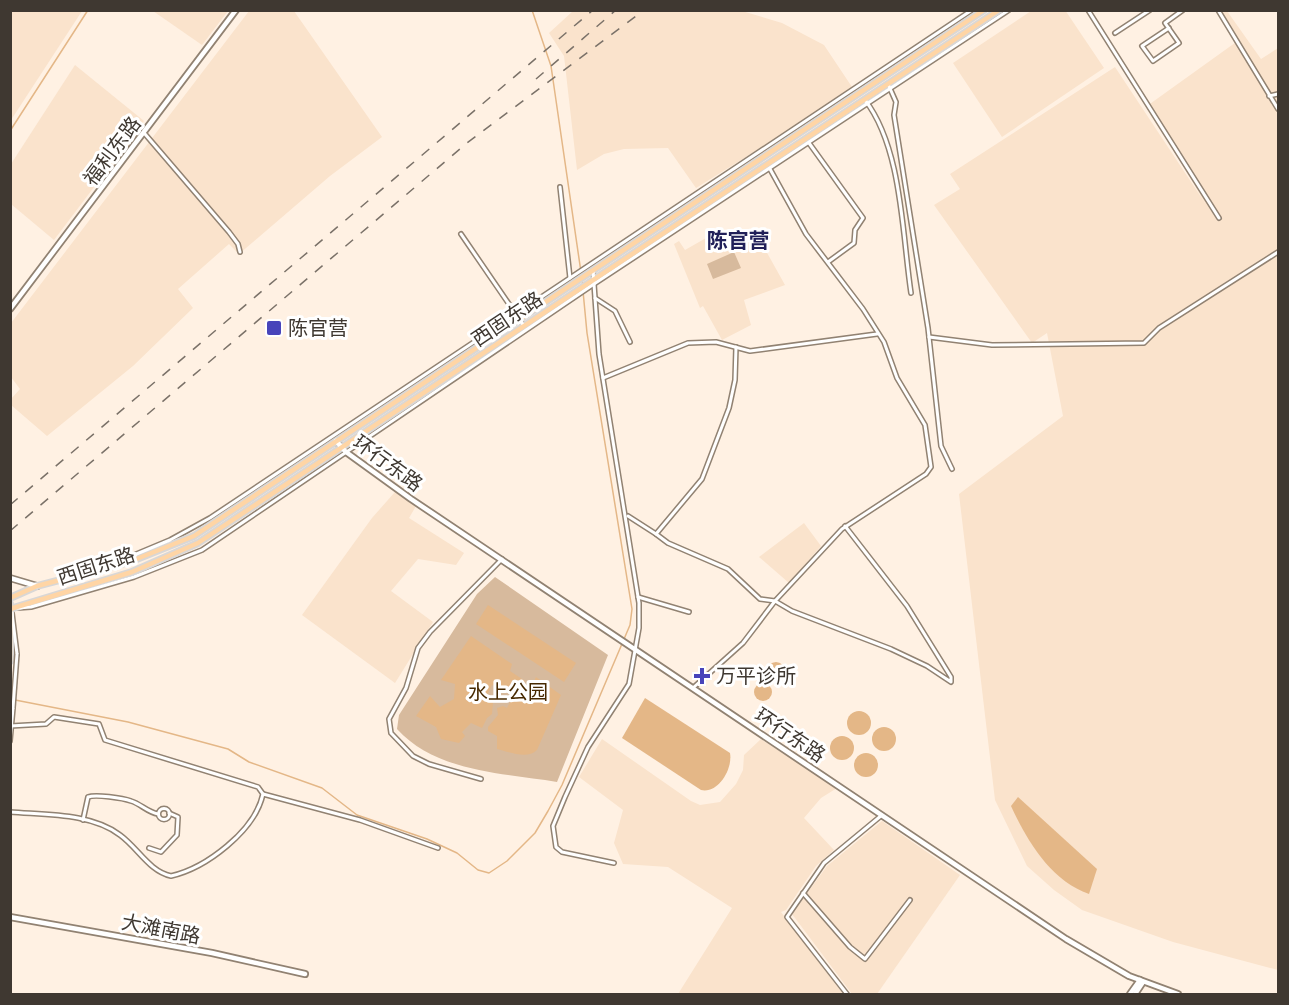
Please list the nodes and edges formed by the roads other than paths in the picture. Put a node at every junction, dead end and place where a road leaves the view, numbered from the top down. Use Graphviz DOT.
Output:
graph roads {
  1 [pos="237,10"];
  2 [pos="972,10"];
  3 [pos="984,10"];
  4 [pos="999,10"];
  5 [pos="1009,10"];
  6 [pos="1089,10"];
  7 [pos="1150,10"];
  8 [pos="1183,10"];
  9 [pos="1218,10"];
  10 [pos="1169,28"];
  11 [pos="1115,33"];
  12 [pos="889,87"];
  13 [pos="1278,94"];
  14 [pos="1269,96"];
  15 [pos="866,102"];
  16 [pos="1278,109"];
  17 [pos="145,134"];
  18 [pos="809,143"];
  19 [pos="768,167"];
  20 [pos="560,188"];
  21 [pos="1218,219"];
  22 [pos="461,234"];
  23 [pos="240,252"];
  24 [pos="1278,252"];
  25 [pos="828,262"];
  26 [pos="591,272"];
  27 [pos="572,281"];
  28 [pos="592,283"];
  29 [pos="911,293"];
  30 [pos="574,294"];
  31 [pos="595,298"];
  32 [pos="10,309"];
  33 [pos="516,313"];
  34 [pos="520,319"];
  35 [pos="524,326"];
  36 [pos="879,334"];
  37 [pos="929,337"];
  38 [pos="630,342"];
  39 [pos="736,347"];
  40 [pos="462,358"];
  41 [pos="466,365"];
  42 [pos="603,378"];
  43 [pos="332,435"];
  44 [pos="336,441"];
  45 [pos="341,447"];
  46 [pos="346,452"];
  47 [pos="952,469"];
  48 [pos="628,516"];
  49 [pos="845,526"];
  50 [pos="656,534"];
  51 [pos="502,559"];
  52 [pos="93,573"];
  53 [pos="10,578"];
  54 [pos="37,586"];
  55 [pos="638,597"];
  56 [pos="10,598"];
  57 [pos="776,601"];
  58 [pos="11,610"];
  59 [pos="689,612"];
  60 [pos="632,646"];
  61 [pos="14,654"];
  62 [pos="10,662"];
  63 [pos="694,687"];
  64 [pos="11,726"];
  65 [pos="10,741"];
  66 [pos="481,778"];
  67 [pos="263,794"];
  68 [pos="10,812"];
  69 [pos="169,813"];
  70 [pos="158,814"];
  71 [pos="882,815"];
  72 [pos="82,820"];
  73 [pos="149,848"];
  74 [pos="438,849"];
  75 [pos="614,863"];
  76 [pos="803,893"];
  77 [pos="910,900"];
  78 [pos="10,917"];
  79 [pos="305,974"];
  80 [pos="1142,981"];
  81 [pos="847,994"];
  82 [pos="1130,994"];
  83 [pos="1135,994"];
  84 [pos="1178,994"];
  1 -- 17 [label="street, 福利东路"];
  2 -- 27 [label="street"];
  3 -- 26 [label="main road, 西固东路"];
  4 -- 12 [label="main road, 西固东路"];
  5 -- 12 [label="street"];
  6 -- 21 [label="street"];
  7 -- 11 [label="street"];
  8 -- 10 [label="street"];
  9 -- 14 [label="street"];
  10 -- 10 [label="street"];
  12 -- 15 [label="main road, 西固东路"];
  12 -- 37 [label="street"];
  13 -- 14 [label="street"];
  14 -- 16 [label="street"];
  15 -- 18 [label="street"];
  15 -- 19 [label="main road, 西固东路"];
  15 -- 29 [label="street"];
  17 -- 23 [label="street"];
  17 -- 32 [label="street, 福利东路"];
  18 -- 19 [label="street"];
  18 -- 25 [label="street"];
  19 -- 25 [label="street"];
  19 -- 28 [label="main road, 西固东路"];
  20 -- 27 [label="street"];
  22 -- 33 [label="street"];
  24 -- 37 [label="street"];
  25 -- 36 [label="street"];
  26 -- 27 [label="main road, 西固东路"];
  26 -- 28 [label="street"];
  27 -- 30 [label="street"];
  27 -- 33 [label="street"];
  27 -- 34 [label="main road, 西固东路"];
  28 -- 30 [label="main road, 西固东路"];
  28 -- 31 [label="street"];
  30 -- 35 [label="main road, 西固东路"];
  30 -- 46 [label="street"];
  31 -- 38 [label="street"];
  31 -- 42 [label="street"];
  33 -- 34 [label="street"];
  33 -- 43 [label="street"];
  34 -- 35 [label="street"];
  34 -- 40 [label="main road, 西固东路"];
  35 -- 41 [label="main road, 西固东路"];
  36 -- 39 [label="street"];
  36 -- 49 [label="street"];
  37 -- 47 [label="street"];
  39 -- 42 [label="street"];
  39 -- 50 [label="street"];
  40 -- 41 [label="main road"];
  40 -- 44 [label="main road, 西固东路"];
  41 -- 45 [label="main road, 西固东路"];
  42 -- 55 [label="street"];
  43 -- 44 [label="street"];
  43 -- 52 [label="street"];
  44 -- 45 [label="street, 环行东路"];
  44 -- 52 [label="main road, 西固东路"];
  45 -- 46 [label="street, 环行东路"];
  45 -- 58 [label="main road, 西固东路"];
  46 -- 51 [label="street, 环行东路"];
  46 -- 58 [label="street"];
  48 -- 50 [label="street"];
  49 -- 57 [label="street"];
  49 -- 57 [label="street"];
  50 -- 57 [label="street"];
  51 -- 60 [label="street, 环行东路"];
  51 -- 66 [label="street"];
  52 -- 54 [label="main road, 西固东路"];
  53 -- 54 [label="street"];
  54 -- 56 [label="main road, 西固东路"];
  55 -- 59 [label="street"];
  55 -- 60 [label="street"];
  57 -- 63 [label="street"];
  58 -- 61 [label="main road"];
  60 -- 63 [label="street, 环行东路"];
  60 -- 75 [label="street"];
  61 -- 62 [label="main road"];
  61 -- 64 [label="street, bridge"];
  63 -- 71 [label="street, 环行东路"];
  64 -- 65 [label="street"];
  64 -- 67 [label="street"];
  67 -- 72 [label="street"];
  67 -- 74 [label="street"];
  68 -- 72 [label="street"];
  69 -- 70 [label="street"];
  69 -- 70 [label="street"];
  69 -- 73 [label="street"];
  70 -- 72 [label="street"];
  71 -- 76 [label="street"];
  71 -- 80 [label="street, 环行东路"];
  76 -- 77 [label="street"];
  76 -- 81 [label="street"];
  78 -- 79 [label="street, 大滩南路"];
  80 -- 82 [label="street"];
  80 -- 83 [label="street"];
  80 -- 84 [label="street, 环行东路"];
}
